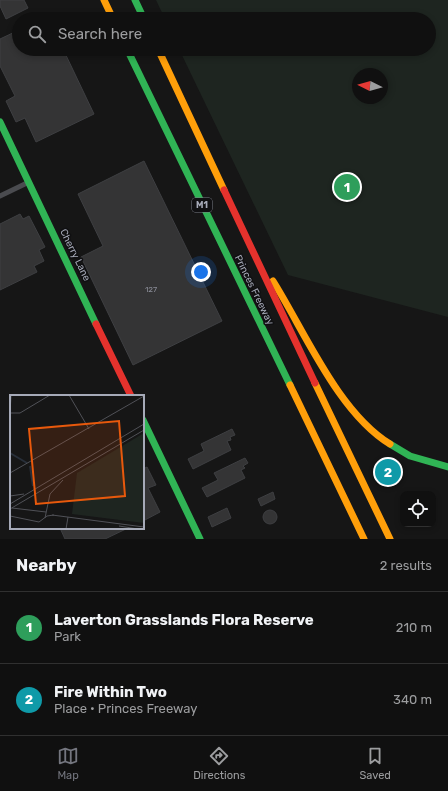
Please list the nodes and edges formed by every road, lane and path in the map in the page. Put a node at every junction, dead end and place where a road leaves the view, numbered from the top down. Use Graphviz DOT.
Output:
graph roads {
  1 [pos="104,0"];
  2 [pos="135,0"];
  3 [pos="110,12"];
  4 [pos="141,12"];
  5 [pos="130,56"];
  6 [pos="161,56"];
  7 [pos="0,122"];
  8 [pos="29,182"];
  9 [pos="0,196"];
  10 [pos="262,267"];
  11 [pos="278,361"];
  12 [pos="131,395"];
  13 [pos="144,422"];
  14 [pos="448,468"];
  15 [pos="200,539"];
  16 [pos="358,539"];
  17 [pos="364,539"];
  18 [pos="390,539"];
  1 -- 3 [label="main road"];
  2 -- 4 [label="main road"];
  5 -- 11 [label="main road, Princes Freeway / M1"];
  6 -- 10 [label="main road, Princes Freeway"];
  7 -- 8 [label="main road, Cherry Lane"];
  8 -- 9 [label="street"];
  8 -- 12 [label="main road, Cherry Lane"];
  10 -- 14 [label="main road"];
  10 -- 18 [label="main road, Princes Freeway"];
  11 -- 16 [label="main road"];
  11 -- 17 [label="main road, Princes Freeway / M1"];
  13 -- 15 [label="main road"];
}
